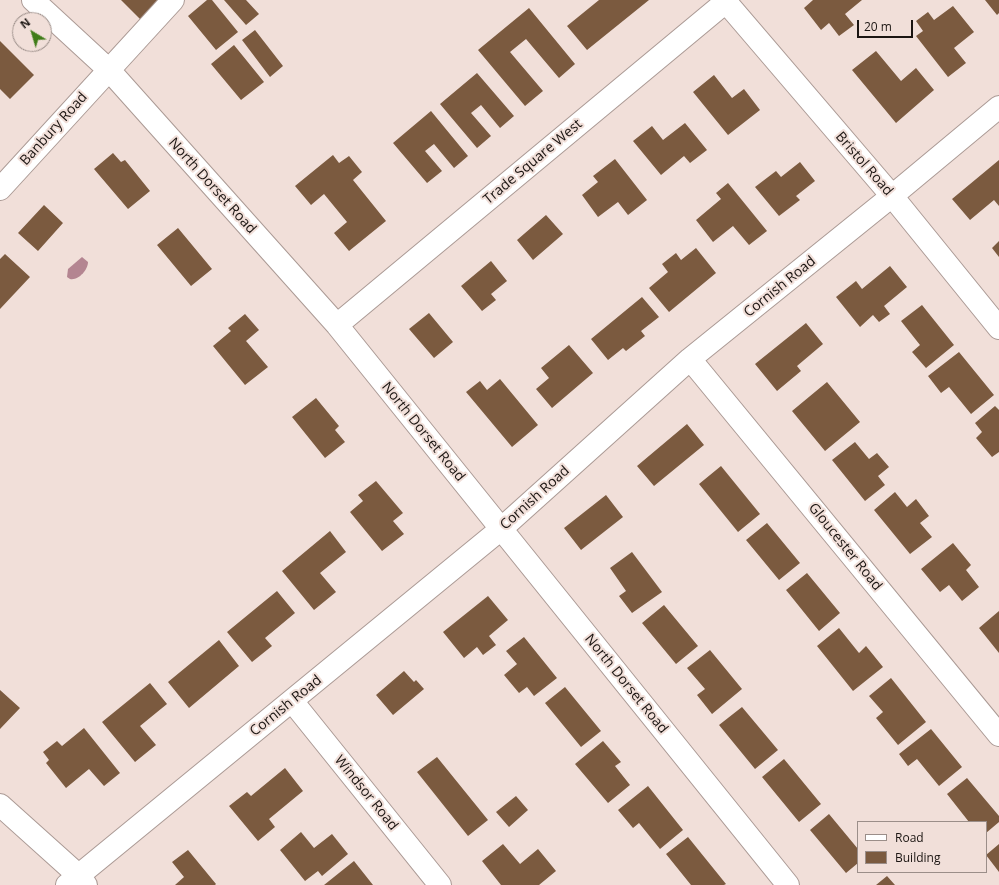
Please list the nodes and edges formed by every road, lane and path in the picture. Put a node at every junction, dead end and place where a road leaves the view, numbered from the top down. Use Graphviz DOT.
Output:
graph roads {
  1 [pos="33,0"];
  2 [pos="173,0"];
  3 [pos="727,1"];
  4 [pos="109,70"];
  5 [pos="999,107"];
  6 [pos="0,189"];
  7 [pos="892,196"];
  8 [pos="337,325"];
  9 [pos="999,328"];
  10 [pos="690,359"];
  11 [pos="500,529"];
  12 [pos="292,701"];
  13 [pos="999,735"];
  14 [pos="0,805"];
  15 [pos="77,882"];
  16 [pos="440,885"];
  17 [pos="788,885"];
  1 -- 4 [label="street, North Dorset Road"];
  2 -- 4 [label="street, Banbury Road"];
  3 -- 7 [label="street, Bristol Road"];
  3 -- 8 [label="street, Trade Square West"];
  4 -- 6 [label="street, Banbury Road"];
  4 -- 8 [label="street, North Dorset Road"];
  5 -- 7 [label="street, Cornish Road"];
  7 -- 9 [label="street, Bristol Road"];
  7 -- 10 [label="street, Cornish Road"];
  8 -- 11 [label="street, North Dorset Road"];
  10 -- 11 [label="street, Cornish Road"];
  10 -- 13 [label="street, Gloucester Road"];
  11 -- 12 [label="street, Cornish Road"];
  11 -- 17 [label="street, North Dorset Road"];
  12 -- 15 [label="street, Cornish Road"];
  12 -- 16 [label="street, Windsor Road"];
  14 -- 15 [label="street"];
}
